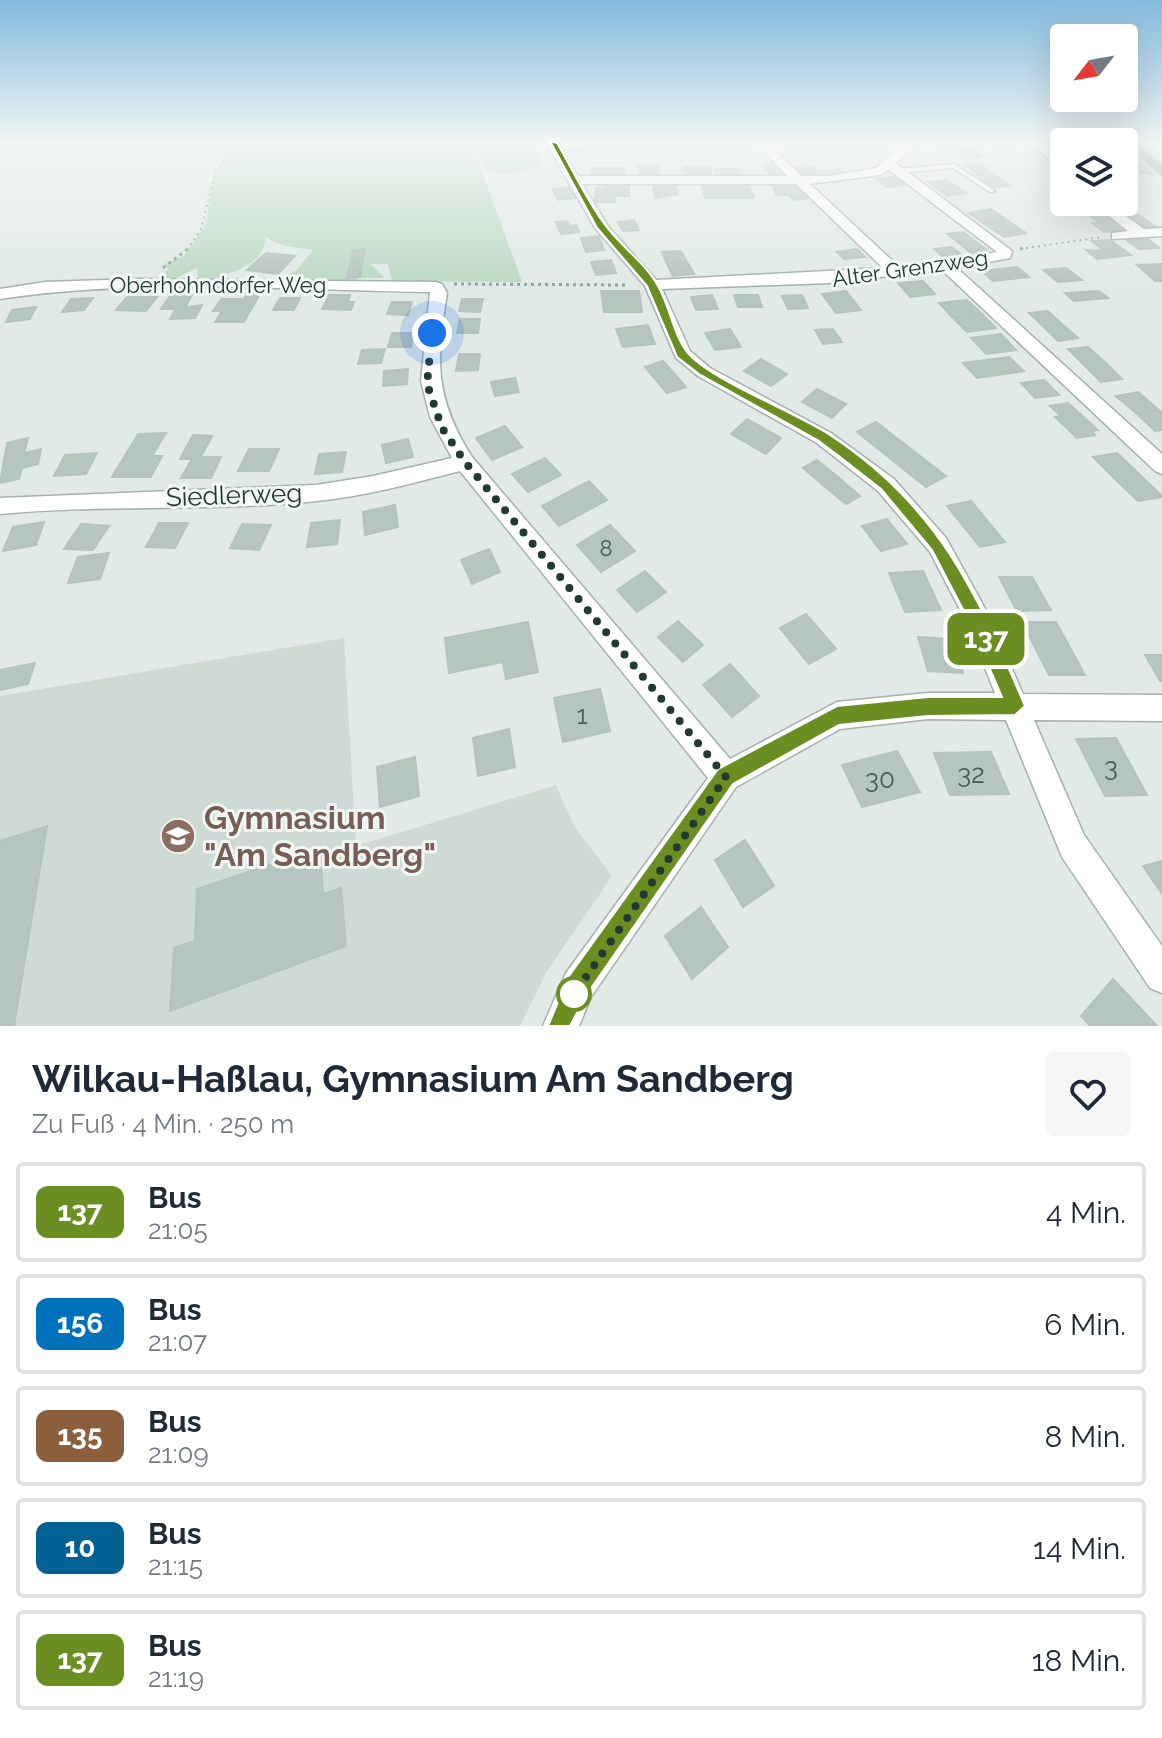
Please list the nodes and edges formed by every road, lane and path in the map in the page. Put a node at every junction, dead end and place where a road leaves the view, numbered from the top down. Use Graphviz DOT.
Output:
graph roads {
  1 [pos="211,191"];
  2 [pos="580,191"];
  3 [pos="809,191"];
  4 [pos="925,191"];
  5 [pos="1117,216"];
  6 [pos="1162,232"];
  7 [pos="1143,235"];
  8 [pos="1117,236"];
  9 [pos="1005,251"];
  10 [pos="955,265"];
  11 [pos="897,273"];
  12 [pos="137,284"];
  13 [pos="652,285"];
  14 [pos="436,287"];
  15 [pos="0,294"];
  16 [pos="465,462"];
  17 [pos="1162,466"];
  18 [pos="0,506"];
  19 [pos="1015,706"];
  20 [pos="1162,708"];
  21 [pos="726,777"];
  22 [pos="1162,976"];
  23 [pos="561,1026"];
  1 -- 12 [label="path"];
  2 -- 13 [label="street"];
  3 -- 11 [label="street"];
  4 -- 9 [label="street"];
  5 -- 7 [label="street"];
  6 -- 7 [label="street"];
  7 -- 8 [label="street"];
  8 -- 9 [label="path, Alter Grenzweg"];
  9 -- 10 [label="street, Alter Grenzweg"];
  10 -- 11 [label="street, Alter Grenzweg"];
  10 -- 17 [label="street"];
  11 -- 13 [label="street, Alter Grenzweg"];
  12 -- 14 [label="street, Oberhohndorfer Weg"];
  12 -- 15 [label="street, Oberhohndorfer Weg"];
  13 -- 14 [label="path"];
  13 -- 19 [label="street"];
  14 -- 16 [label="street"];
  16 -- 18 [label="street, Siedlerweg"];
  16 -- 21 [label="street"];
  19 -- 20 [label="street"];
  19 -- 21 [label="street"];
  19 -- 22 [label="street"];
  21 -- 23 [label="street"];
}
